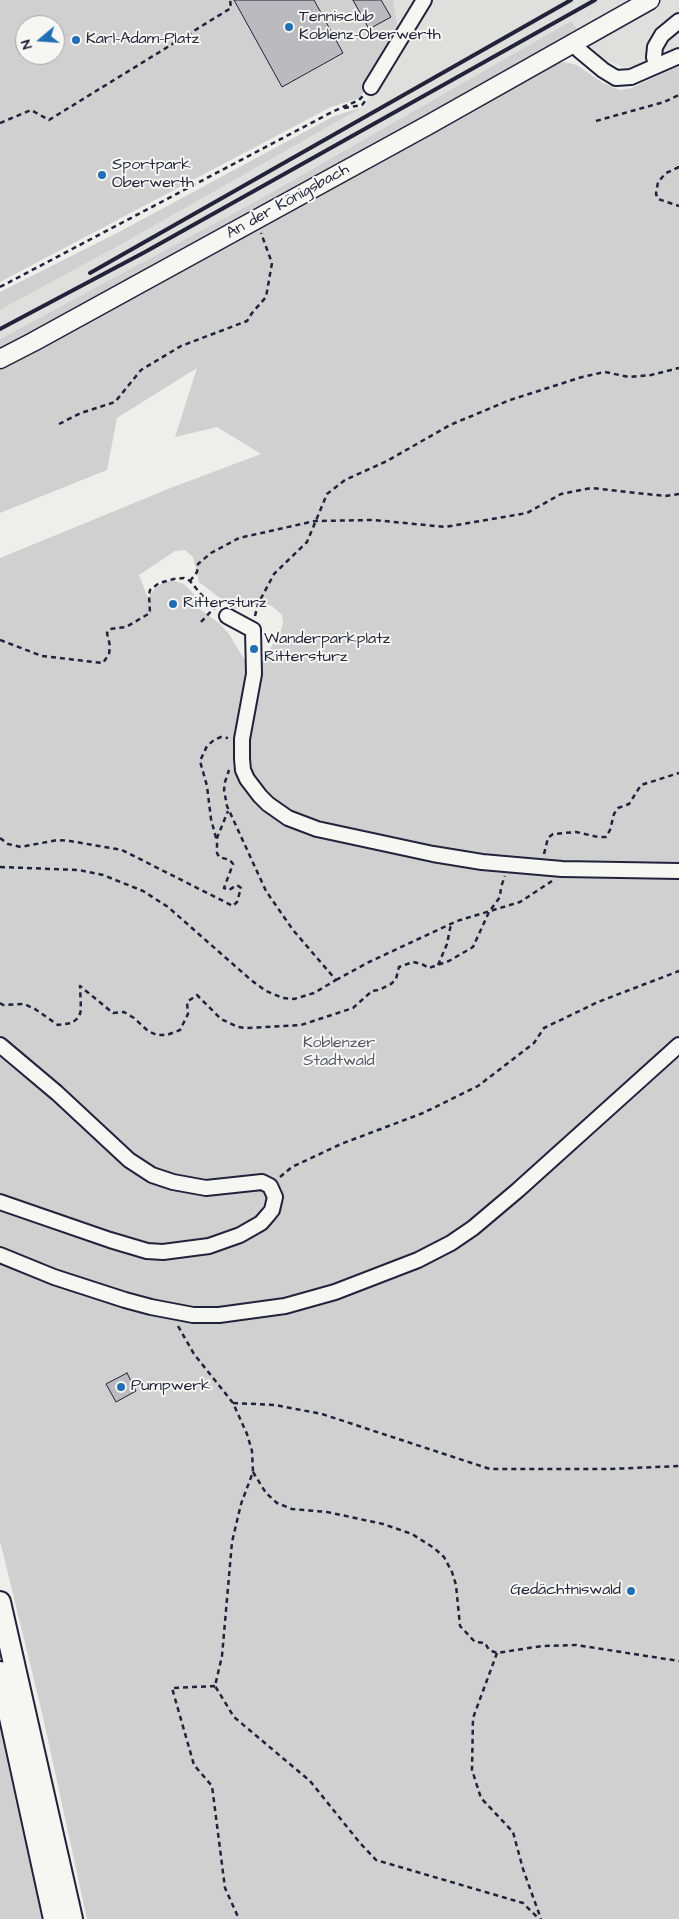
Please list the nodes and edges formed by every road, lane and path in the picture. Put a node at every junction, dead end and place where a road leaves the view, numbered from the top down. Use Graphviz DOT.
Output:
graph roads {
  1 [pos="230,0"];
  2 [pos="424,0"];
  3 [pos="650,0"];
  4 [pos="679,21"];
  5 [pos="574,43"];
  6 [pos="679,56"];
  7 [pos="656,66"];
  8 [pos="371,87"];
  9 [pos="679,95"];
  10 [pos="342,108"];
  11 [pos="596,121"];
  12 [pos="0,122"];
  13 [pos="679,167"];
  14 [pos="679,206"];
  15 [pos="254,220"];
  16 [pos="0,287"];
  17 [pos="0,359"];
  18 [pos="679,368"];
  19 [pos="59,424"];
  20 [pos="679,494"];
  21 [pos="315,521"];
  22 [pos="190,581"];
  23 [pos="258,604"];
  24 [pos="227,616"];
  25 [pos="200,622"];
  26 [pos="0,640"];
  27 [pos="242,739"];
  28 [pos="242,763"];
  29 [pos="679,773"];
  30 [pos="228,811"];
  31 [pos="0,838"];
  32 [pos="217,838"];
  33 [pos="509,865"];
  34 [pos="0,867"];
  35 [pos="543,868"];
  36 [pos="562,869"];
  37 [pos="679,871"];
  38 [pos="489,912"];
  39 [pos="451,924"];
  40 [pos="438,965"];
  41 [pos="679,971"];
  42 [pos="336,980"];
  43 [pos="0,1003"];
  44 [pos="0,1045"];
  45 [pos="679,1045"];
  46 [pos="270,1186"];
  47 [pos="0,1202"];
  48 [pos="0,1255"];
  49 [pos="176,1312"];
  50 [pos="234,1403"];
  51 [pos="679,1466"];
  52 [pos="253,1472"];
  53 [pos="0,1602"];
  54 [pos="497,1654"];
  55 [pos="679,1661"];
  56 [pos="0,1672"];
  57 [pos="215,1686"];
  58 [pos="54,1919"];
  59 [pos="72,1919"];
  60 [pos="239,1919"];
  61 [pos="540,1919"];
  1 -- 12 [label="path"];
  2 -- 8 [label="street"];
  3 -- 5 [label="main road, An der Königsbach"];
  4 -- 7 [label="street"];
  5 -- 7 [label="street"];
  5 -- 15 [label="main road, An der Königsbach"];
  6 -- 7 [label="street"];
  8 -- 10 [label="path"];
  8 -- 10 [label="path"];
  9 -- 11 [label="path"];
  10 -- 16 [label="path"];
  13 -- 14 [label="path"];
  15 -- 17 [label="main road, An der Königsbach"];
  15 -- 19 [label="path"];
  18 -- 21 [label="path"];
  20 -- 21 [label="path"];
  21 -- 22 [label="path"];
  21 -- 23 [label="path"];
  22 -- 25 [label="path"];
  22 -- 26 [label="path"];
  24 -- 27 [label="street"];
  27 -- 28 [label="street"];
  27 -- 32 [label="path"];
  28 -- 30 [label="path"];
  28 -- 33 [label="street"];
  29 -- 35 [label="path"];
  30 -- 32 [label="path"];
  30 -- 42 [label="path"];
  31 -- 32 [label="path"];
  33 -- 35 [label="street"];
  33 -- 38 [label="path"];
  34 -- 42 [label="path"];
  35 -- 36 [label="street"];
  36 -- 37 [label="street"];
  36 -- 38 [label="path"];
  38 -- 39 [label="path"];
  38 -- 40 [label="path"];
  39 -- 40 [label="path"];
  39 -- 42 [label="path"];
  40 -- 43 [label="path"];
  41 -- 46 [label="path"];
  44 -- 46 [label="street"];
  45 -- 49 [label="street"];
  46 -- 47 [label="street"];
  48 -- 49 [label="street"];
  49 -- 50 [label="path"];
  50 -- 51 [label="path"];
  50 -- 52 [label="path"];
  52 -- 54 [label="path"];
  52 -- 57 [label="path"];
  53 -- 59 [label="highway"];
  54 -- 55 [label="path"];
  54 -- 61 [label="path"];
  56 -- 58 [label="highway"];
  57 -- 60 [label="path"];
  57 -- 61 [label="path"];
}
